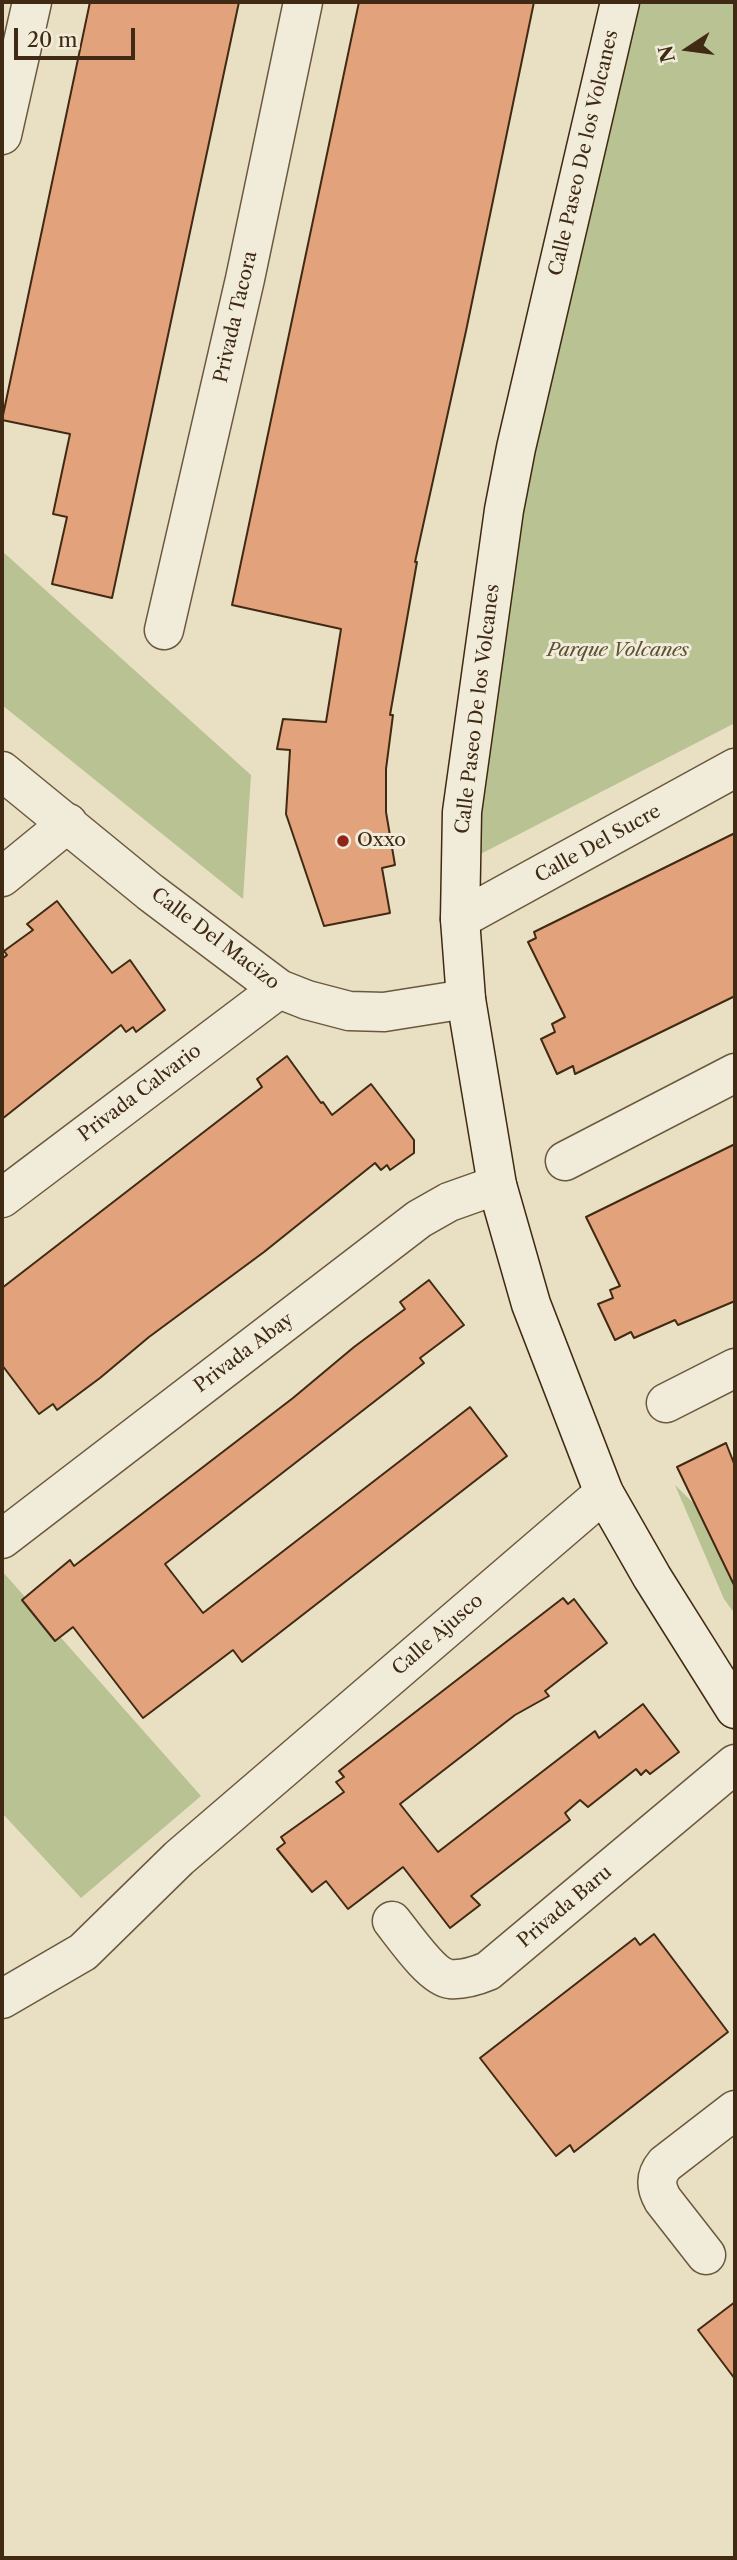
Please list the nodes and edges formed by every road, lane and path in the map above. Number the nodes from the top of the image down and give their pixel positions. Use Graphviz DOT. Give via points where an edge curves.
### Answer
graph roads {
  1 [pos="32,2"];
  2 [pos="303,2"];
  3 [pos="620,2"];
  4 [pos="2,135"];
  5 [pos="164,631"];
  6 [pos="735,768"];
  7 [pos="2,771"];
  8 [pos="68,823"];
  9 [pos="2,877"];
  10 [pos="460,919"];
  11 [pos="279,989"];
  12 [pos="466,999"];
  13 [pos="735,1073"];
  14 [pos="565,1161"];
  15 [pos="497,1185"];
  16 [pos="2,1198"];
  17 [pos="735,1368"];
  18 [pos="666,1403"];
  19 [pos="604,1493"];
  20 [pos="2,1539"];
  21 [pos="735,1709"];
  22 [pos="735,1764"];
  23 [pos="392,1921"];
  24 [pos="2,1999"];
  25 [pos="735,2110"];
  26 [pos="706,2255"];
  1 -- 4 [label="street"];
  2 -- 5 [label="street, Privada Tacora"];
  3 -- 10 [label="street, Calle Paseo De los Volcanes" via="504,510 462,812"];
  6 -- 10 [label="street, Calle Del Sucre"];
  7 -- 8 [label="street, Calle Del Macizo"];
  8 -- 9 [label="street"];
  8 -- 11 [label="street, Calle Del Macizo"];
  10 -- 12 [label="street, Calle Paseo De los Volcanes"];
  11 -- 12 [label="street, Calle Del Macizo" via="349,1011 384,1012"];
  11 -- 16 [label="street, Privada Calvario"];
  12 -- 15 [label="street, Calle Paseo De los Volcanes"];
  13 -- 14 [label="street"];
  15 -- 19 [label="street, Calle Paseo De los Volcanes" via="531,1304"];
  15 -- 20 [label="street, Privada Abay" via="449,1202 419,1219"];
  17 -- 18 [label="street"];
  19 -- 21 [label="street, Calle Paseo De los Volcanes"];
  19 -- 24 [label="street, Calle Ajusco" via="179,1858 83,1952"];
  22 -- 23 [label="street, Privada Baru" via="488,1972 448,1979 436,1973"];
  25 -- 26 [label="street" via="666,2164 656,2180 663,2200"];
}
